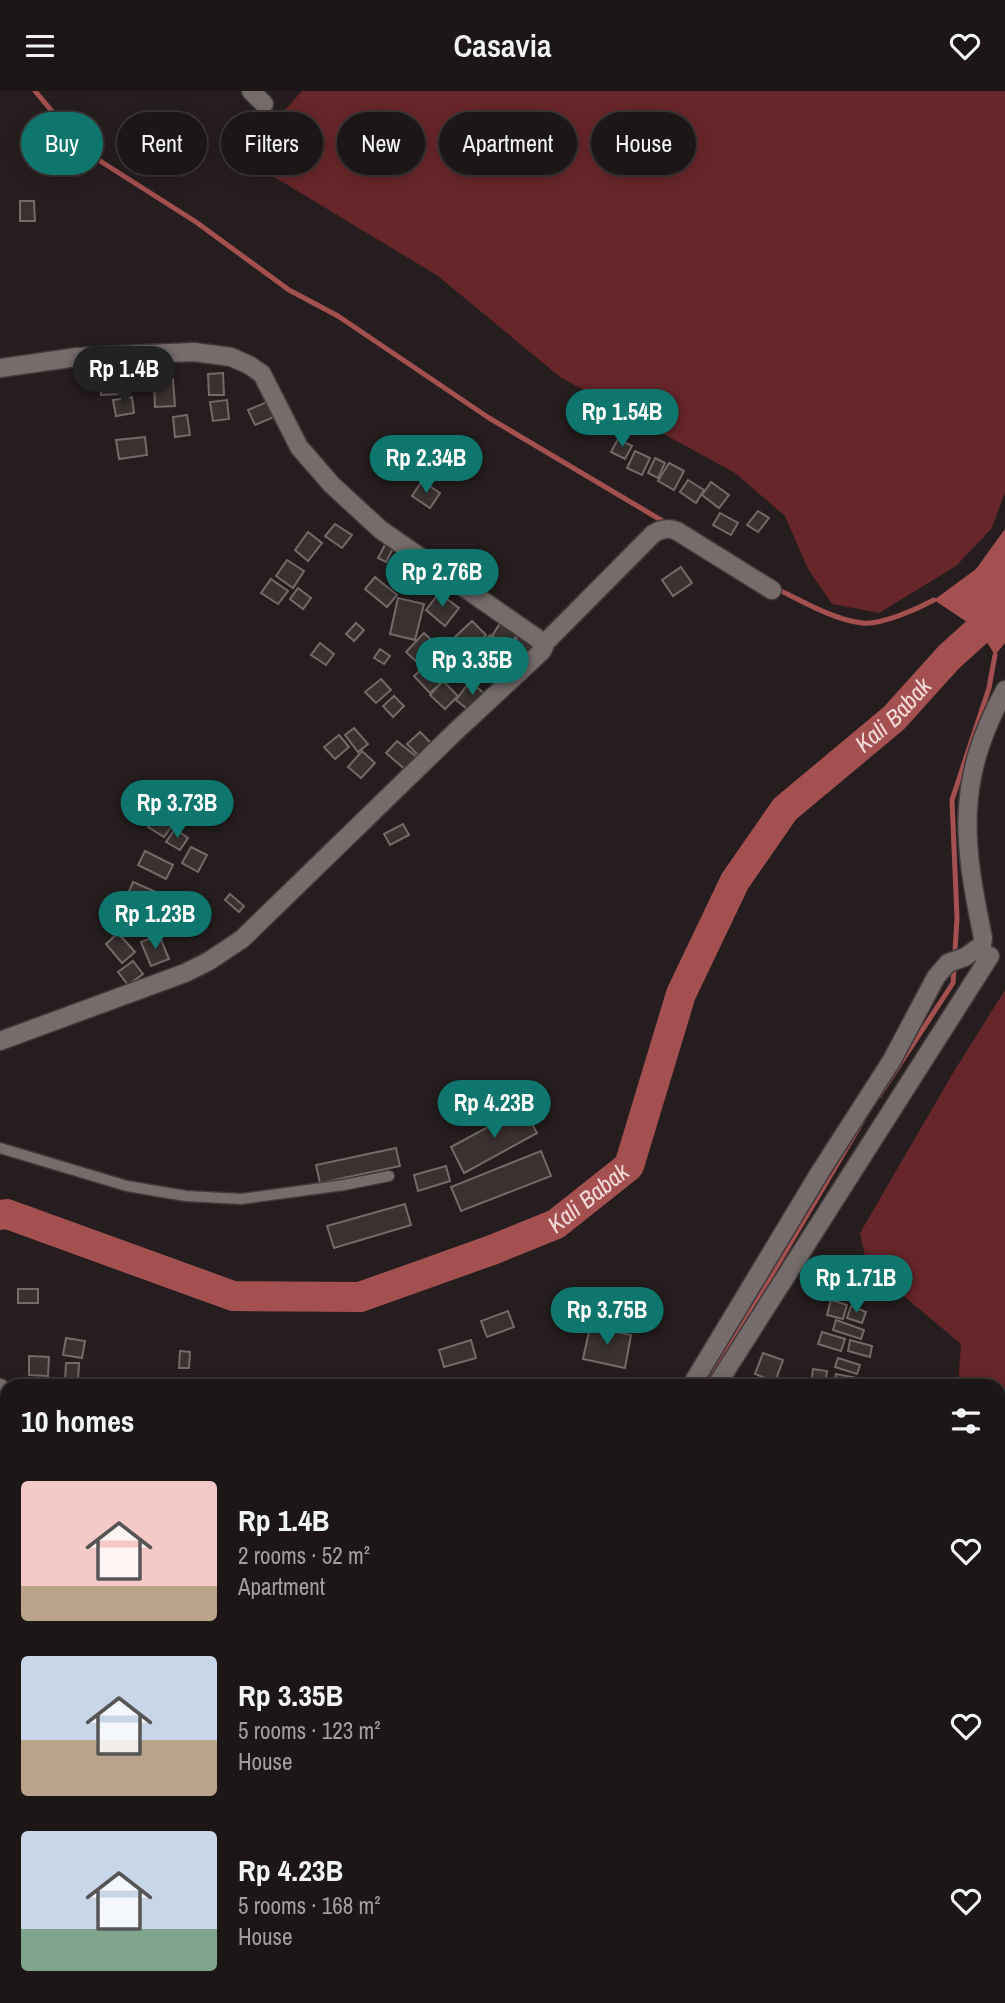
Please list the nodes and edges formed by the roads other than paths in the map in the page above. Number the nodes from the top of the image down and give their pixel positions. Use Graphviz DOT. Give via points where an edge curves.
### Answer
graph roads {
  1 [pos="0,368"];
  2 [pos="772,590"];
  3 [pos="543,645"];
  4 [pos="1005,690"];
  5 [pos="977,958"];
  6 [pos="0,1041"];
  7 [pos="0,1148"];
  8 [pos="389,1176"];
  9 [pos="752,1307"];
  10 [pos="696,1379"];
  11 [pos="719,1379"];
  1 -- 3 [label="street" via="77,357 194,352 231,357 249,365 262,374 299,447 332,485 381,530"];
  2 -- 3 [label="street" via="677,531 661,529"];
  3 -- 6 [label="street" via="541,652 242,939 185,973"];
  4 -- 5 [label="street" via="971,772 967,809 972,890 983,938"];
  5 -- 9 [label="street"];
  5 -- 9 [label="street" via="936,977"];
  7 -- 8 [label="lane" via="127,1186 186,1196 241,1199"];
  9 -- 10 [label="street"];
  9 -- 11 [label="street"];
}
